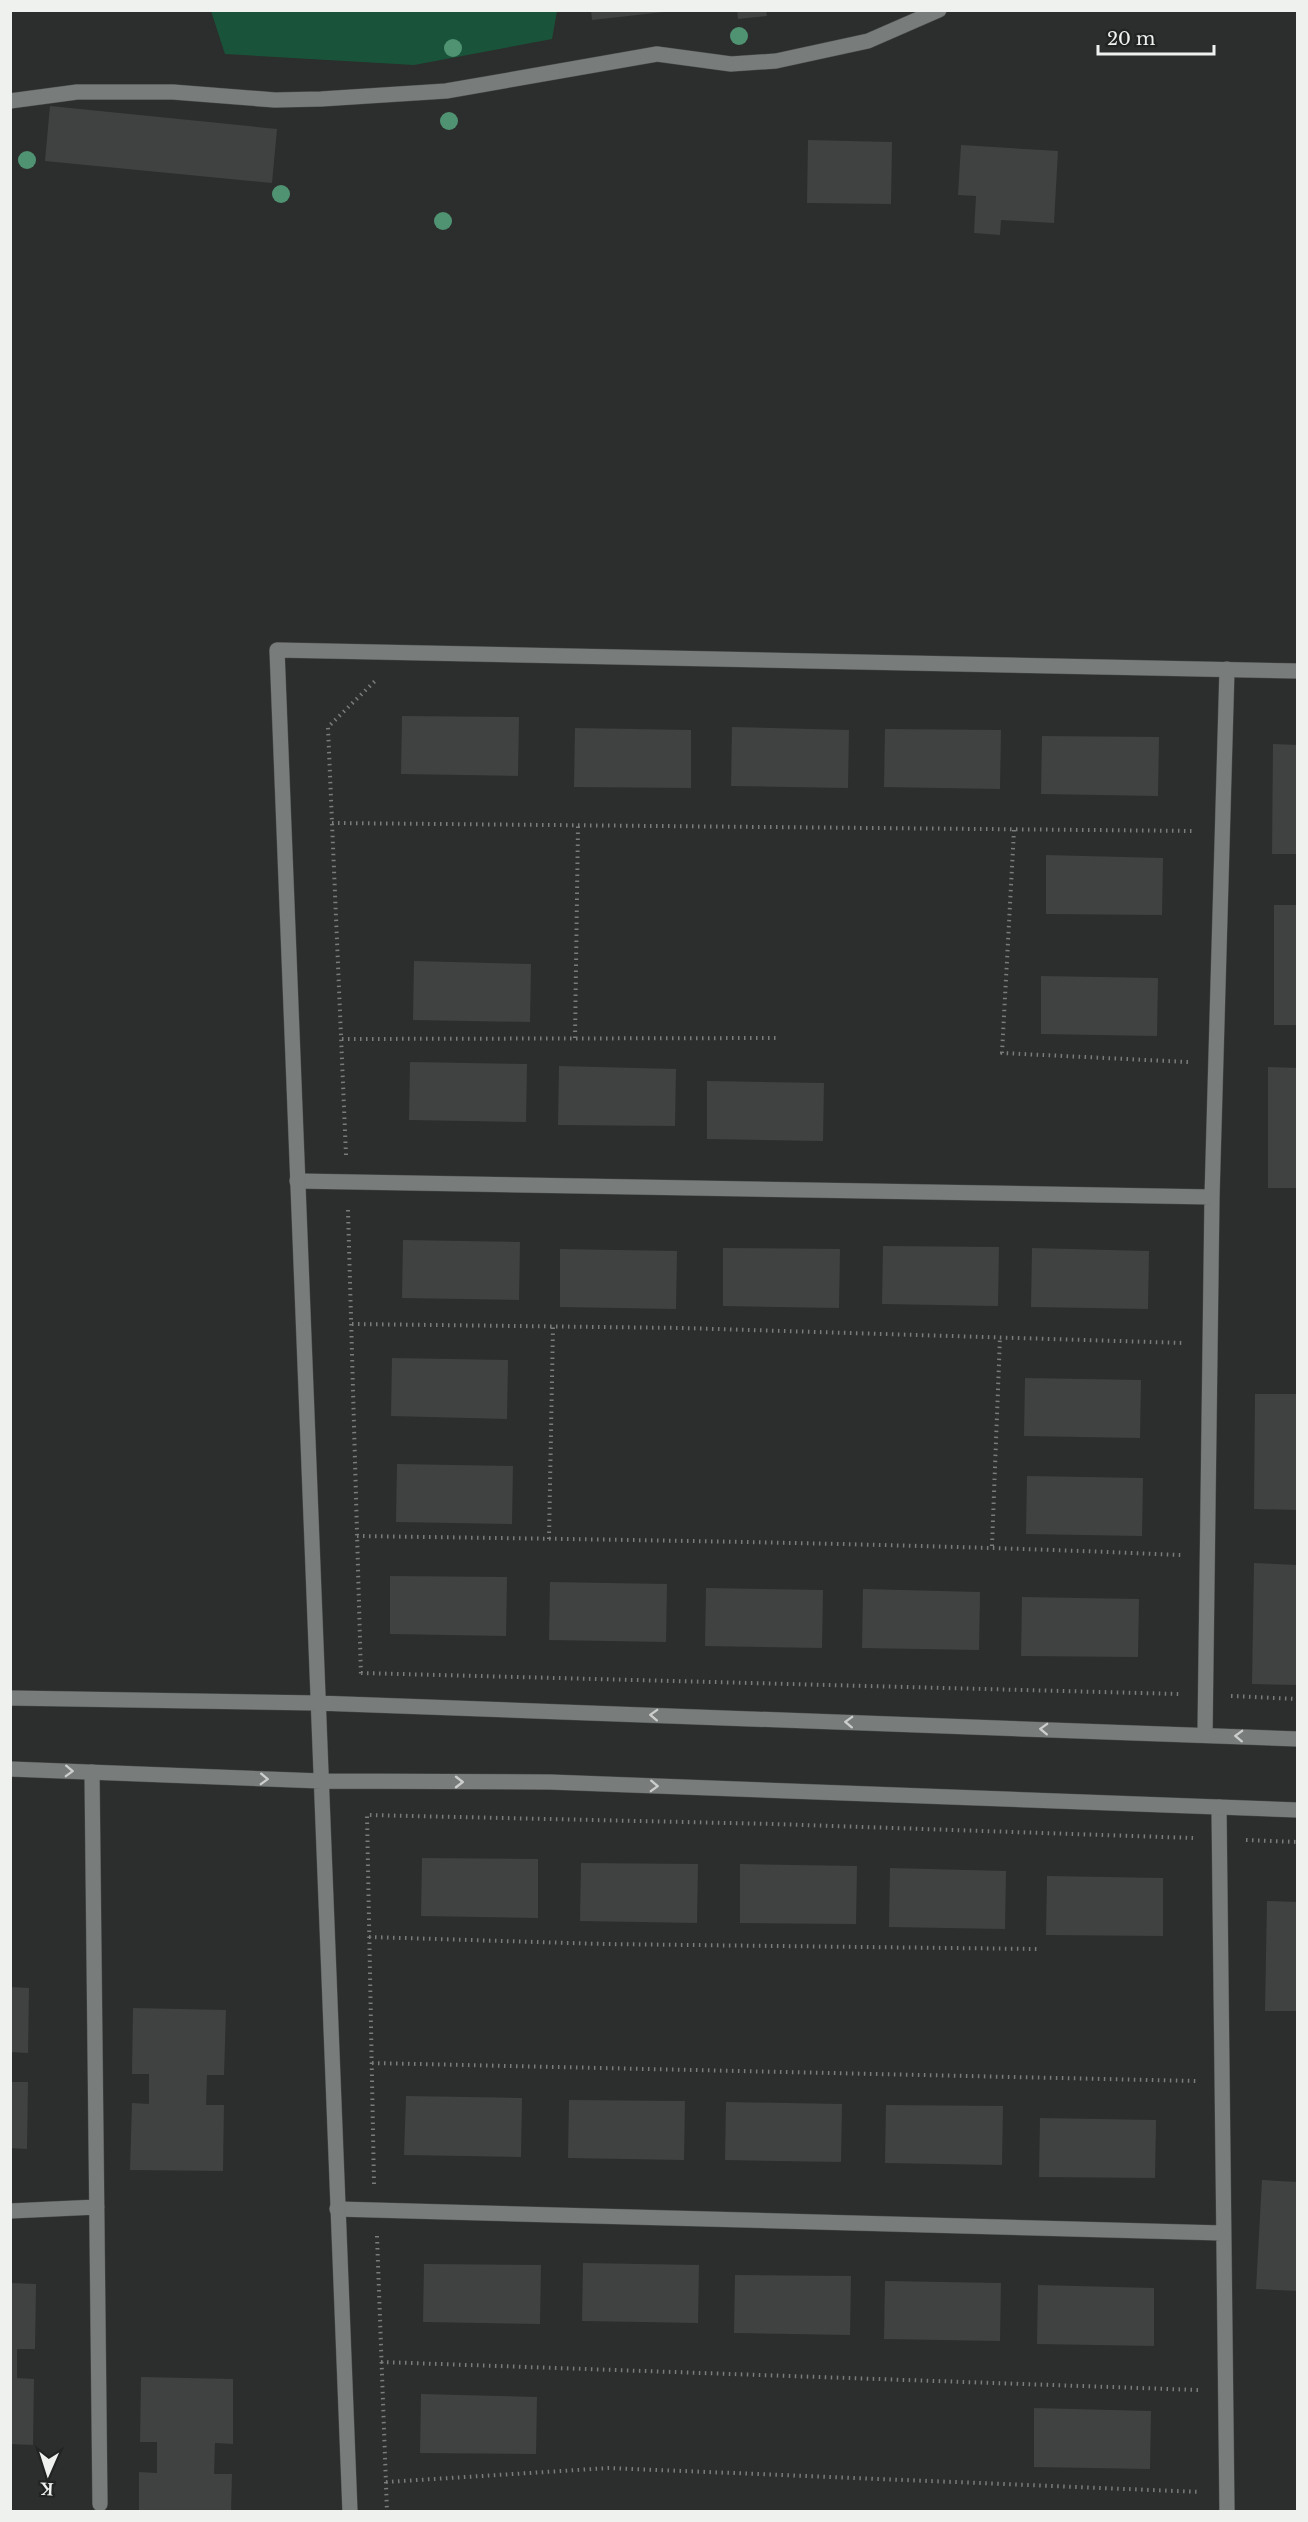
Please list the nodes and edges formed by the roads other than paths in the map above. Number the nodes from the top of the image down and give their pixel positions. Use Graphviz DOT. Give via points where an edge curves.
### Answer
graph roads {
  1 [pos="939,10"];
  2 [pos="10,101"];
  3 [pos="1227,669"];
  4 [pos="1298,671"];
  5 [pos="297,1181"];
  6 [pos="1212,1197"];
  7 [pos="10,1698"];
  8 [pos="317,1702"];
  9 [pos="1204,1735"];
  10 [pos="1298,1739"];
  11 [pos="10,1769"];
  12 [pos="92,1772"];
  13 [pos="321,1781"];
  14 [pos="1219,1807"];
  15 [pos="1298,1810"];
  16 [pos="98,2207"];
  17 [pos="337,2209"];
  18 [pos="10,2211"];
  19 [pos="1222,2233"];
  20 [pos="100,2504"];
  21 [pos="350,2511"];
  22 [pos="1227,2511"];
  1 -- 2 [label="street" via="867,41 776,61 730,64 657,54 446,91 321,99 77,92"];
  3 -- 4 [label="street"];
  3 -- 5 [label="street" via="277,650"];
  3 -- 6 [label="street"];
  5 -- 6 [label="street"];
  5 -- 8 [label="street"];
  6 -- 9 [label="street"];
  7 -- 8 [label="street"];
  9 -- 8 [label="street, one-way"];
  8 -- 13 [label="street"];
  10 -- 9 [label="street, one-way"];
  11 -- 12 [label="street, one-way"];
  12 -- 13 [label="street, one-way"];
  12 -- 16 [label="street"];
  13 -- 14 [label="street, one-way" via="550,1782"];
  13 -- 17 [label="street"];
  14 -- 15 [label="street"];
  14 -- 19 [label="street"];
  16 -- 18 [label="street"];
  16 -- 20 [label="street"];
  17 -- 19 [label="street"];
  17 -- 21 [label="street"];
  19 -- 22 [label="street"];
}
